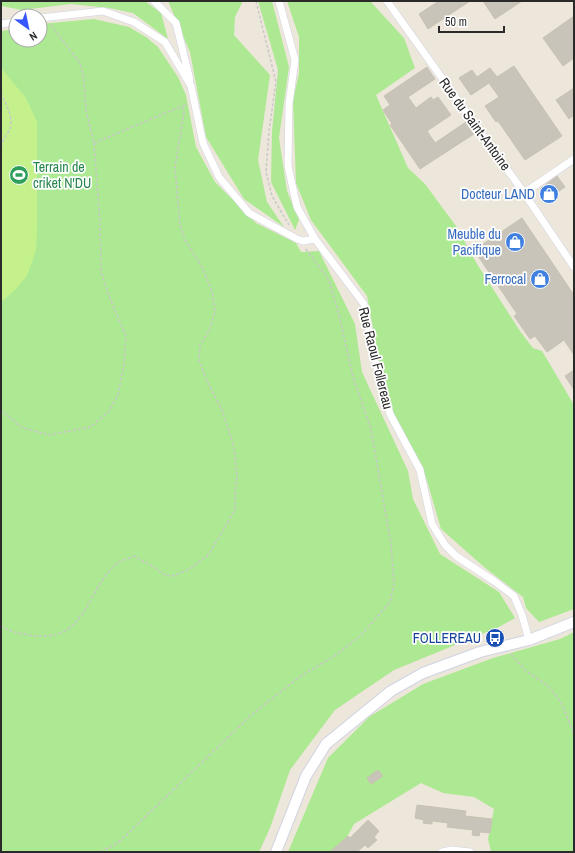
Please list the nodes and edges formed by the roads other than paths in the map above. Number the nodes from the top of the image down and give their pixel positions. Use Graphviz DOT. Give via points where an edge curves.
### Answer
graph roads {
  1 [pos="154,1"];
  2 [pos="279,1"];
  3 [pos="387,1"];
  4 [pos="48,17"];
  5 [pos="191,86"];
  6 [pos="574,159"];
  7 [pos="524,193"];
  8 [pos="316,239"];
  9 [pos="574,267"];
  10 [pos="574,622"];
  11 [pos="529,640"];
  12 [pos="276,852"];
  13 [pos="442,852"];
  14 [pos="470,852"];
  1 -- 5 [label="street" via="176,23"];
  2 -- 8 [label="street, Rue Raoul Follereau" via="294,60 288,104 288,166 297,207"];
  3 -- 7 [label="street, Rue du Saint-Antoine"];
  4 -- 5 [label="street" via="103,12 134,22 165,42"];
  5 -- 8 [label="street" via="203,143 219,177 249,213 297,239"];
  6 -- 7 [label="street"];
  7 -- 9 [label="street, Rue du Saint-Antoine"];
  8 -- 11 [label="street, Rue Raoul Follereau" via="364,304 372,350 390,414 420,470 432,524 445,545 456,556 514,596"];
  10 -- 11 [label="main road"];
  11 -- 12 [label="main road" via="480,652 423,673 391,691 326,744 306,776"];
  13 -- 14 [label="street"];
}
